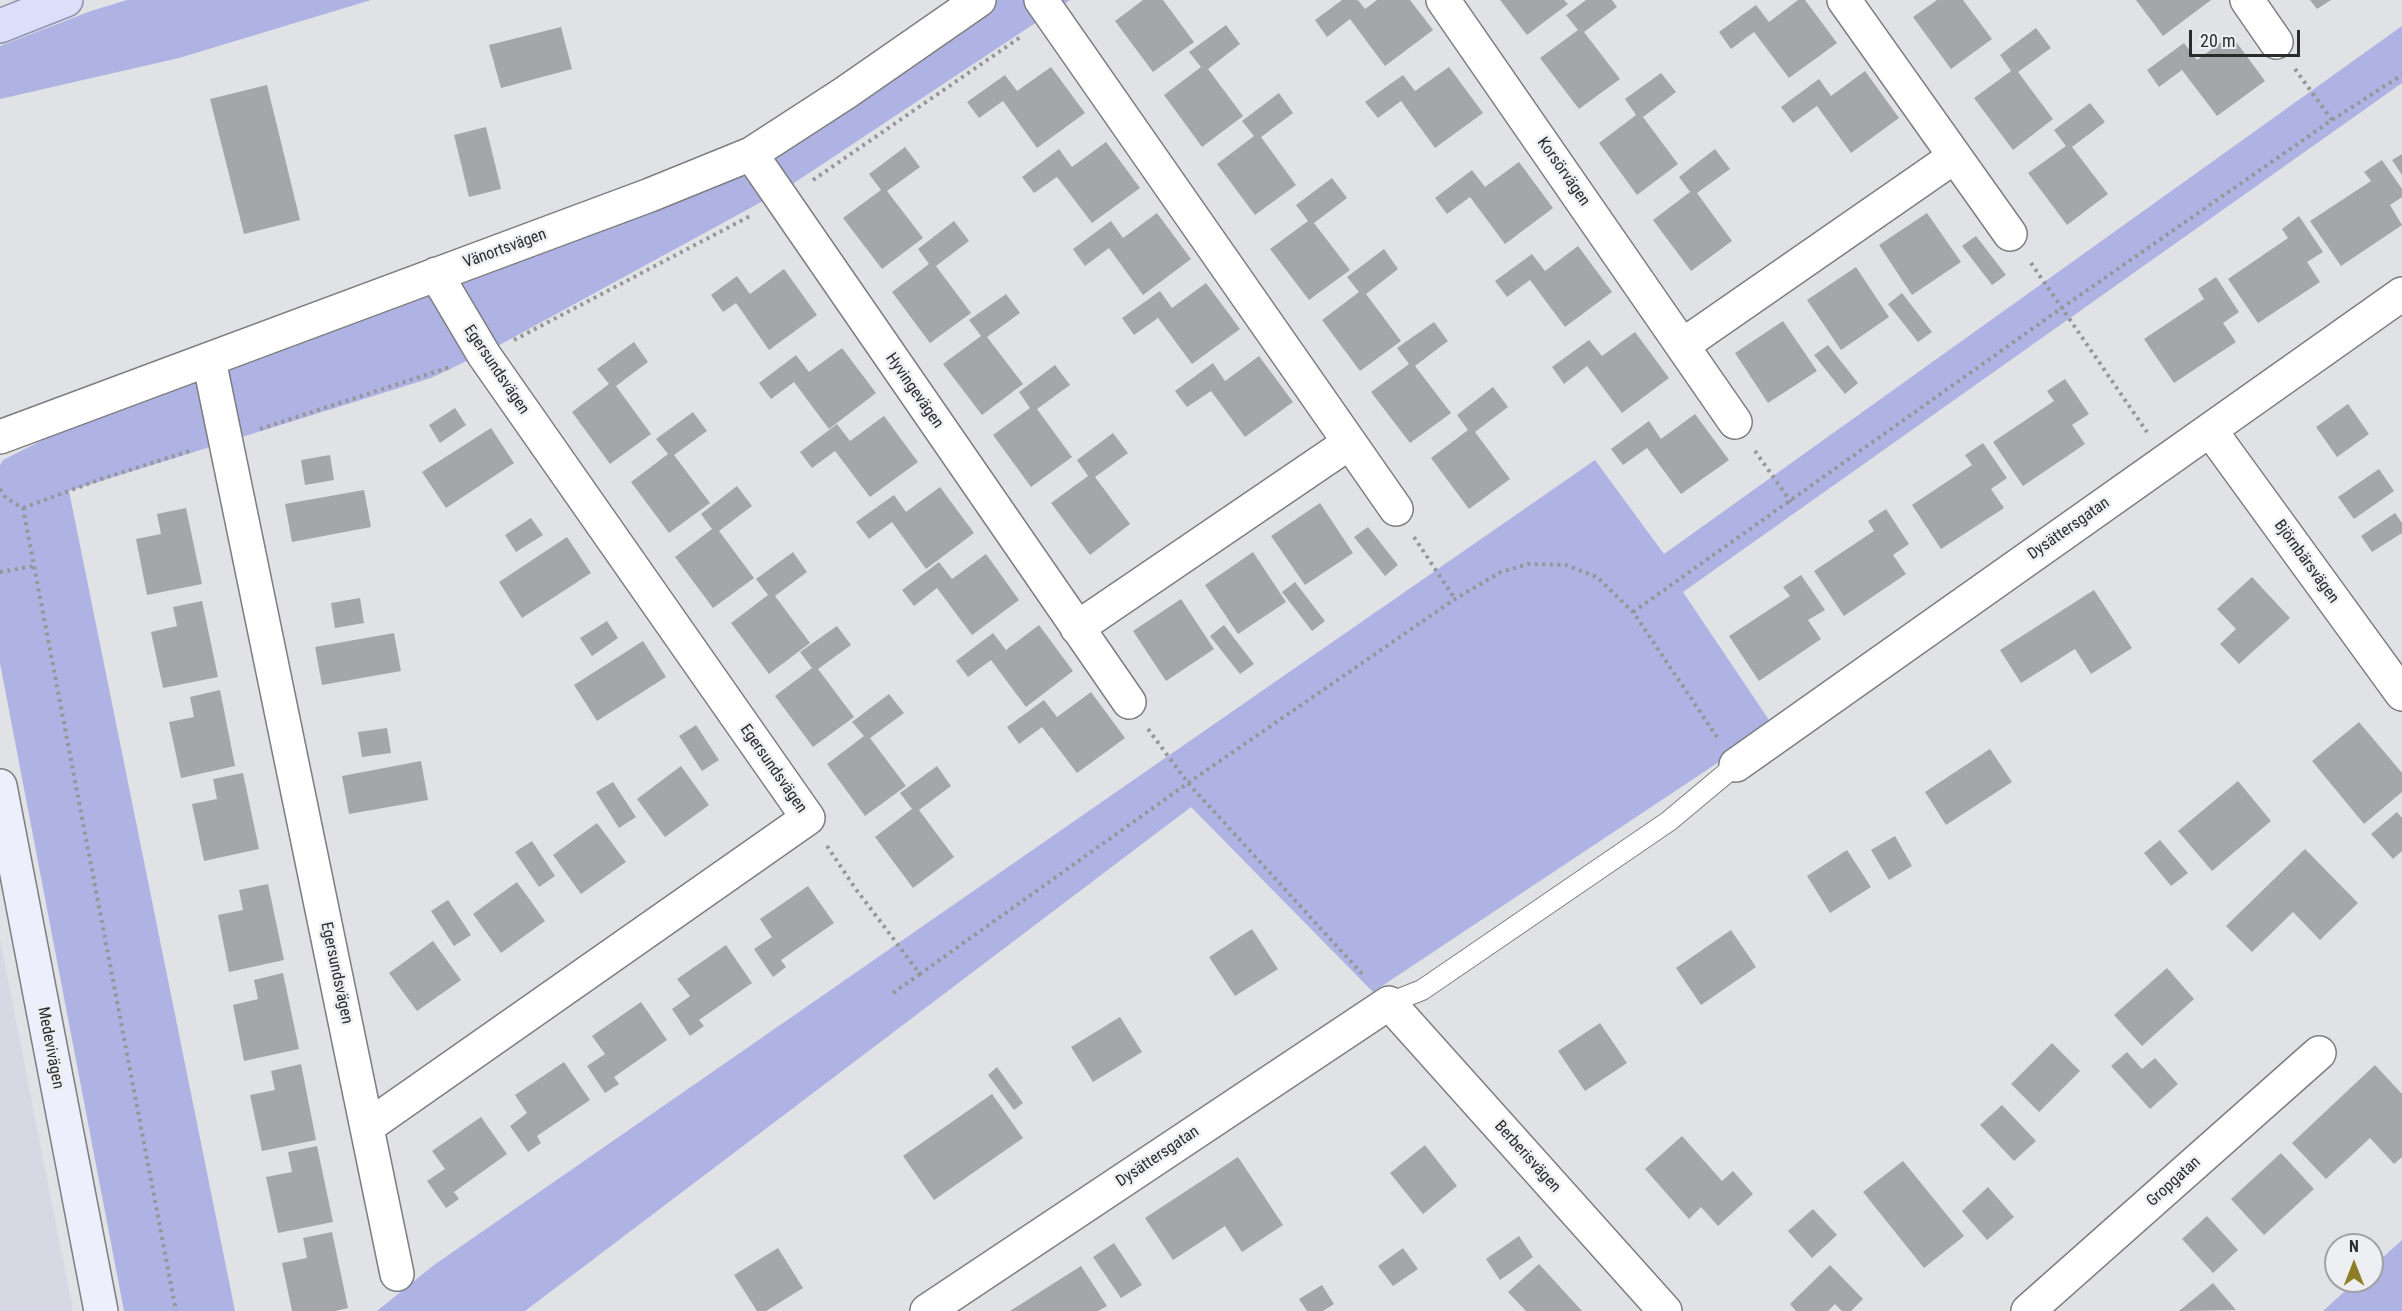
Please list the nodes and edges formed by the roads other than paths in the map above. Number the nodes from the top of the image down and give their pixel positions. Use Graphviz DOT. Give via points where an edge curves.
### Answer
graph roads {
  1 [pos="66,0"];
  2 [pos="979,0"];
  3 [pos="1443,0"];
  4 [pos="1844,0"];
  5 [pos="2247,0"];
  6 [pos="1046,8"];
  7 [pos="0,26"];
  8 [pos="2276,42"];
  9 [pos="751,154"];
  10 [pos="1954,157"];
  11 [pos="2010,234"];
  12 [pos="436,274"];
  13 [pos="2402,294"];
  14 [pos="1683,345"];
  15 [pos="209,360"];
  16 [pos="1735,422"];
  17 [pos="2210,430"];
  18 [pos="0,437"];
  19 [pos="1349,444"];
  20 [pos="1396,509"];
  21 [pos="1077,628"];
  22 [pos="2402,694"];
  23 [pos="1129,702"];
  24 [pos="1736,765"];
  25 [pos="0,786"];
  26 [pos="1389,1003"];
  27 [pos="2319,1053"];
  28 [pos="367,1127"];
  29 [pos="397,1274"];
  30 [pos="101,1311"];
  31 [pos="927,1311"];
  32 [pos="1665,1311"];
  33 [pos="2028,1311"];
  1 -- 7 [label="main road"];
  2 -- 9 [label="street, Vänortsvägen"];
  3 -- 14 [label="street, Korsörvägen"];
  4 -- 10 [label="street"];
  5 -- 8 [label="street"];
  6 -- 19 [label="street"];
  9 -- 12 [label="street, Vänortsvägen"];
  9 -- 21 [label="street, Hyvingevägen"];
  10 -- 11 [label="street"];
  10 -- 14 [label="street"];
  12 -- 15 [label="street, Vänortsvägen"];
  12 -- 28 [label="street, Egersundsvägen" via="484,355 808,818"];
  13 -- 17 [label="street, Dysättersgatan"];
  14 -- 16 [label="street, Korsörvägen"];
  15 -- 18 [label="street, Vänortsvägen"];
  15 -- 28 [label="street, Egersundsvägen"];
  17 -- 22 [label="street, Björnbärsvägen"];
  17 -- 24 [label="street, Dysättersgatan"];
  19 -- 20 [label="street"];
  19 -- 21 [label="street"];
  21 -- 23 [label="street, Hyvingevägen"];
  24 -- 26 [label="lane" via="1659,828 1422,990"];
  25 -- 30 [label="street, Medevivägen"];
  26 -- 31 [label="street, Dysättersgatan"];
  26 -- 32 [label="street, Berberisvägen"];
  27 -- 33 [label="street, Gropgatan"];
  28 -- 29 [label="street, Egersundsvägen"];
}
